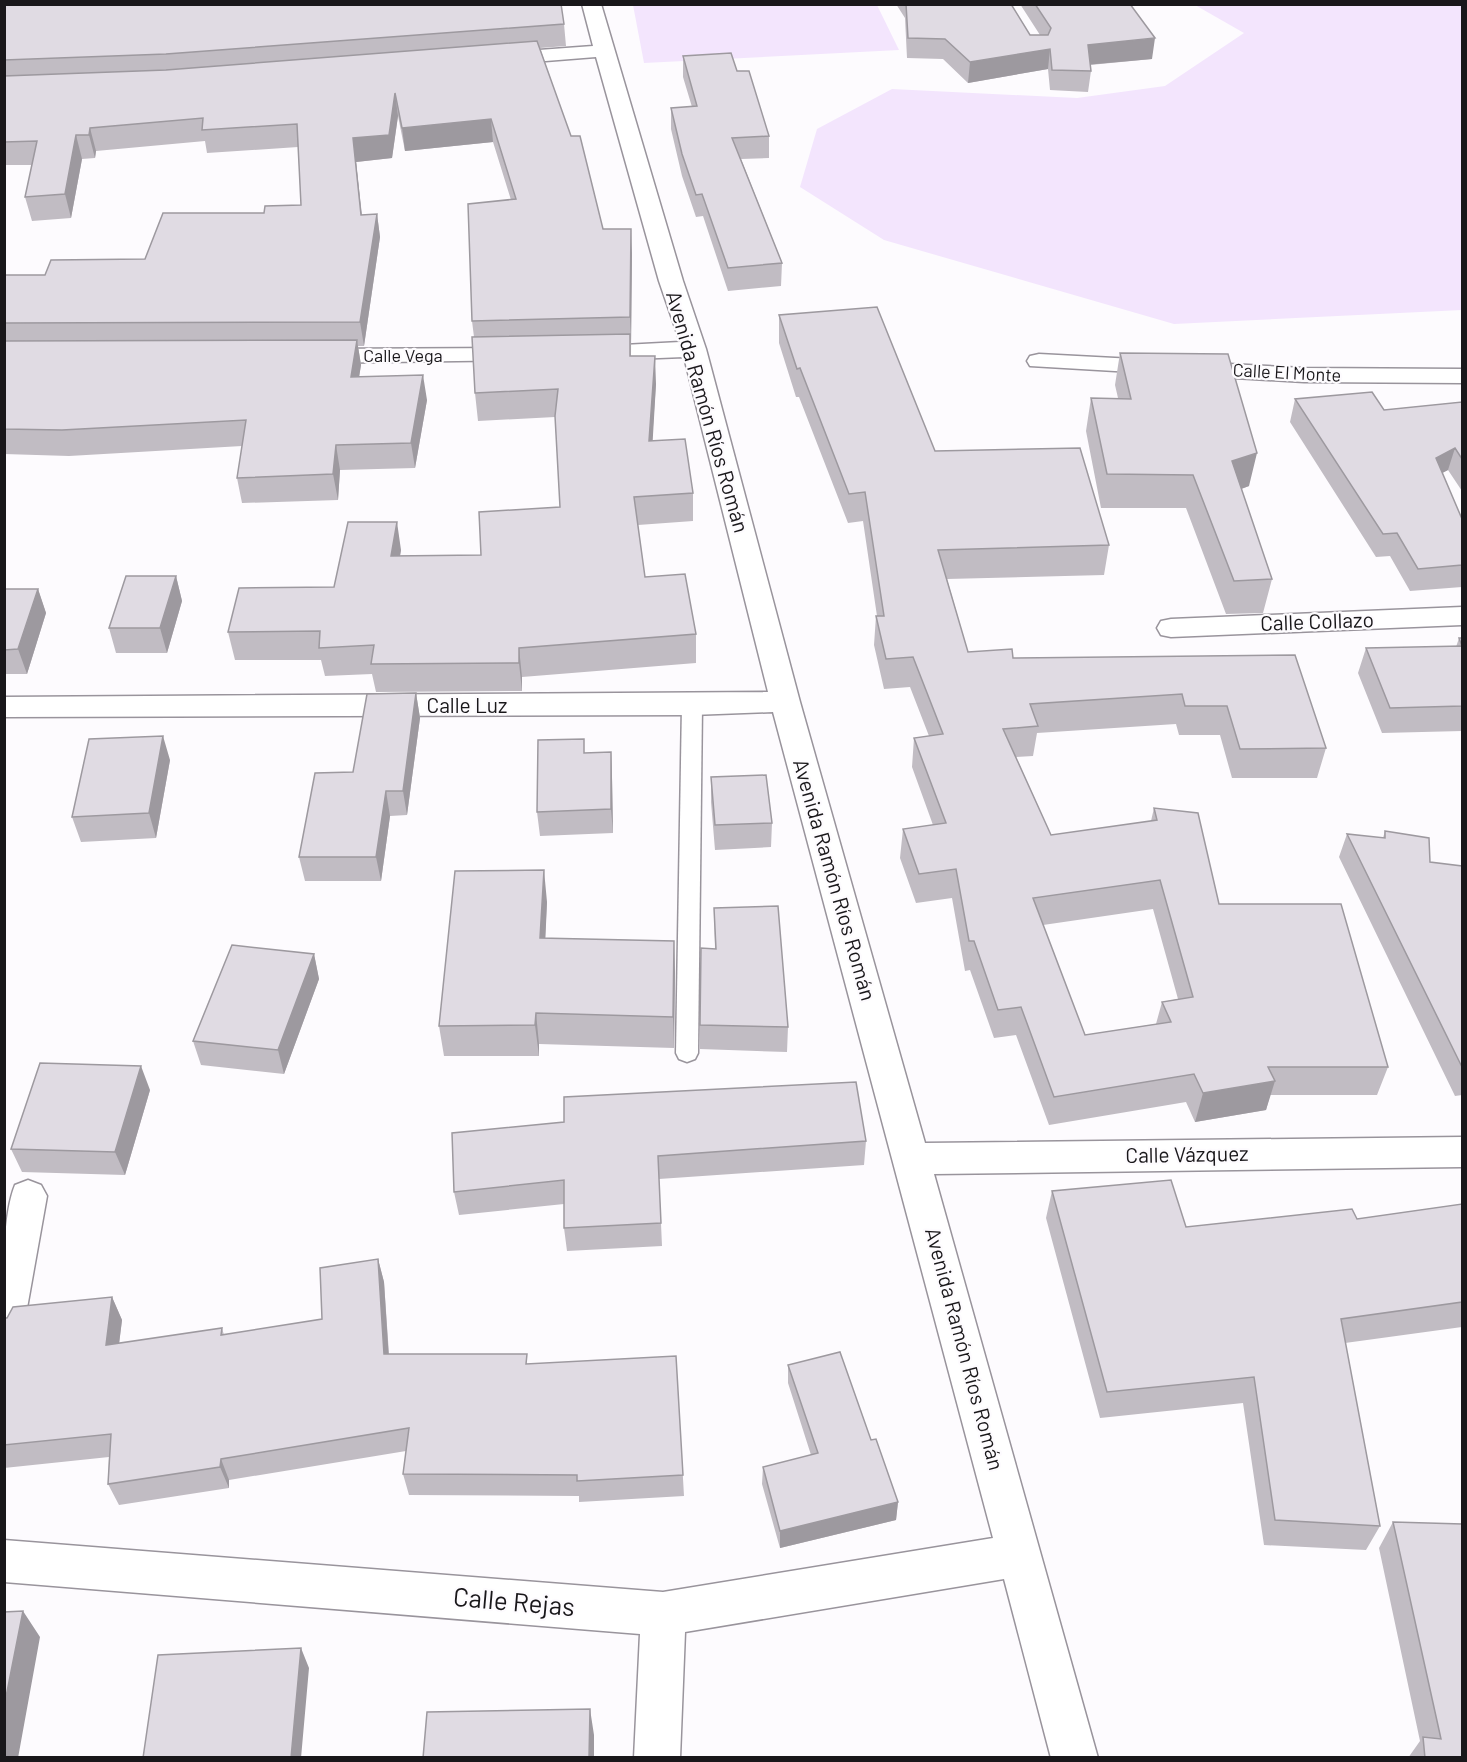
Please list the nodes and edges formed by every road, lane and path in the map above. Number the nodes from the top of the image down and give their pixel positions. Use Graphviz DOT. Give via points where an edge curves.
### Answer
graph roads {
  1 [pos="591,4"];
  2 [pos="602,51"];
  3 [pos="472,61"];
  4 [pos="694,349"];
  5 [pos="294,356"];
  6 [pos="1039,361"];
  7 [pos="1462,376"];
  8 [pos="1462,616"];
  9 [pos="1171,628"];
  10 [pos="785,702"];
  11 [pos="692,705"];
  12 [pos="4,707"];
  13 [pos="687,1053"];
  14 [pos="1462,1152"];
  15 [pos="912,1159"];
  16 [pos="28,1196"];
  17 [pos="4,1325"];
  18 [pos="1020,1555"];
  19 [pos="4,1561"];
  20 [pos="663,1614"];
  21 [pos="657,1758"];
  22 [pos="1075,1758"];
  1 -- 2 [label="street, Avenida Ramón Ríos Román"];
  2 -- 3 [label="street"];
  2 -- 4 [label="street, Avenida Ramón Ríos Román"];
  4 -- 5 [label="street, Calle Vega" via="552,355"];
  4 -- 10 [label="street, Avenida Ramón Ríos Román"];
  6 -- 7 [label="street, Calle El Monte" via="1316,375"];
  8 -- 9 [label="street, Calle Collazo"];
  10 -- 11 [label="street, Calle Luz"];
  10 -- 15 [label="street, Avenida Ramón Ríos Román"];
  11 -- 12 [label="street, Calle Luz"];
  11 -- 13 [label="lane"];
  14 -- 15 [label="street, Calle Vázquez"];
  15 -- 18 [label="street, Avenida Ramón Ríos Román"];
  16 -- 17 [label="street"];
  18 -- 20 [label="street, Calle Rejas"];
  18 -- 22 [label="street, Avenida Ramón Ríos Román"];
  19 -- 20 [label="street, Calle Rejas"];
  20 -- 21 [label="street"];
}
